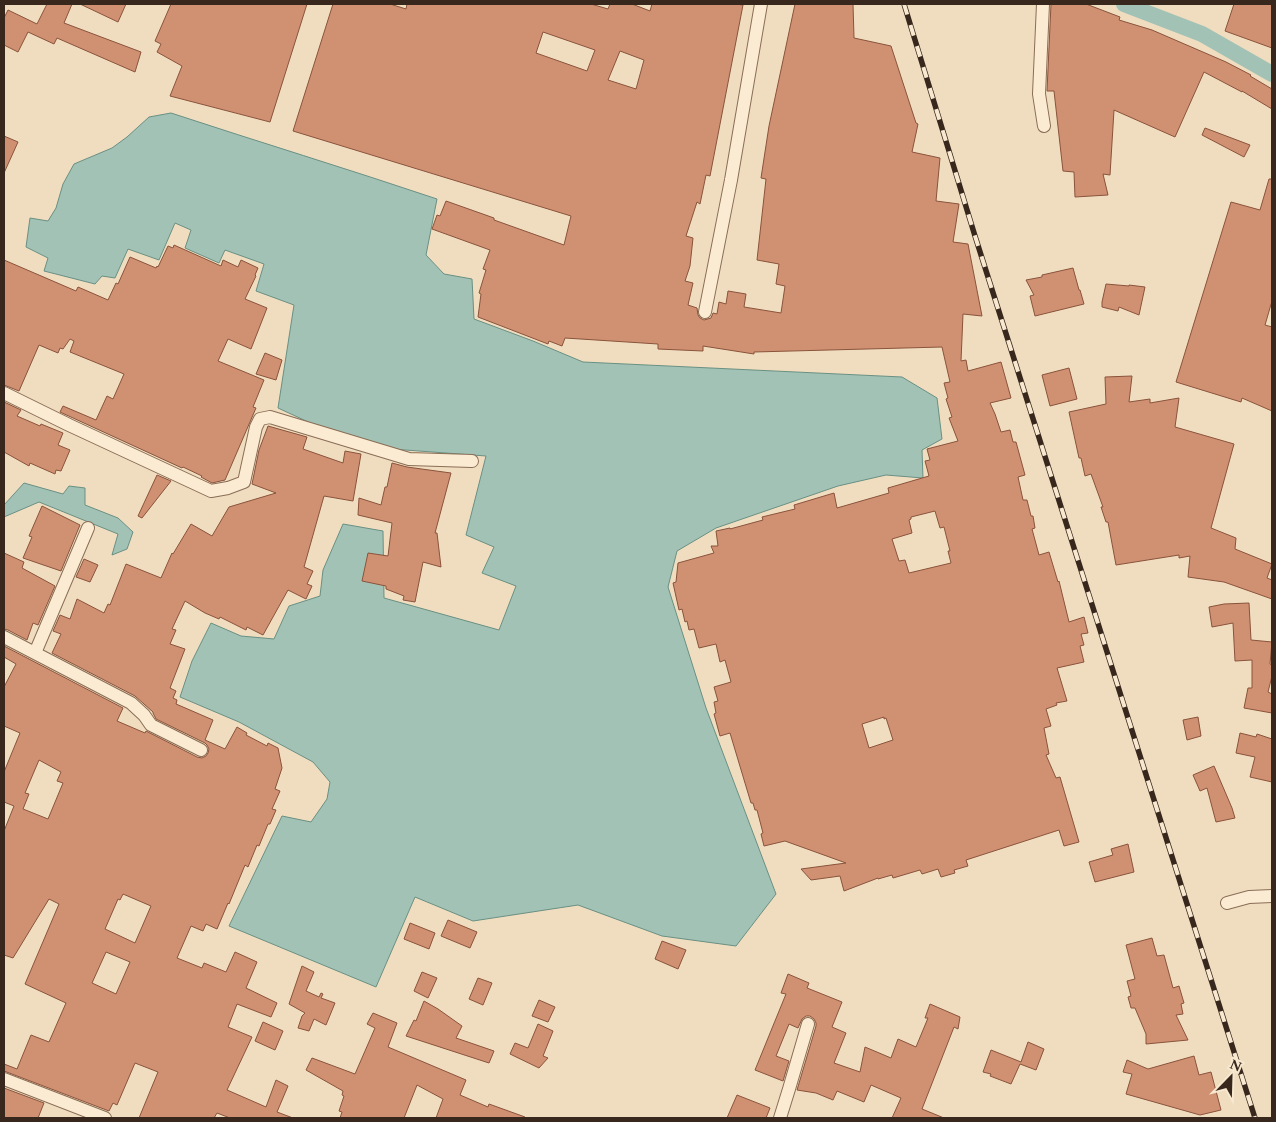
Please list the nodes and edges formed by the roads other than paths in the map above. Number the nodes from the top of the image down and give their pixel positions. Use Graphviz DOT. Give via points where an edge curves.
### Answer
graph roads {
  1 [pos="762,4"];
  2 [pos="1043,4"];
  3 [pos="1044,126"];
  4 [pos="705,312"];
  5 [pos="4,393"];
  6 [pos="472,460"];
  7 [pos="88,528"];
  8 [pos="4,637"];
  9 [pos="35,653"];
  10 [pos="201,750"];
  11 [pos="1272,896"];
  12 [pos="1227,904"];
  13 [pos="808,1024"];
  14 [pos="4,1079"];
  15 [pos="105,1118"];
  16 [pos="780,1118"];
  1 -- 4 [label="street"];
  2 -- 3 [label="street" via="1039,94"];
  5 -- 6 [label="street" via="211,491 244,482 256,427 260,419 270,417 409,459"];
  7 -- 9 [label="street"];
  8 -- 9 [label="street"];
  9 -- 10 [label="street" via="131,704 151,725"];
  11 -- 12 [label="street" via="1249,897"];
  13 -- 16 [label="street"];
  14 -- 15 [label="street"];
}
